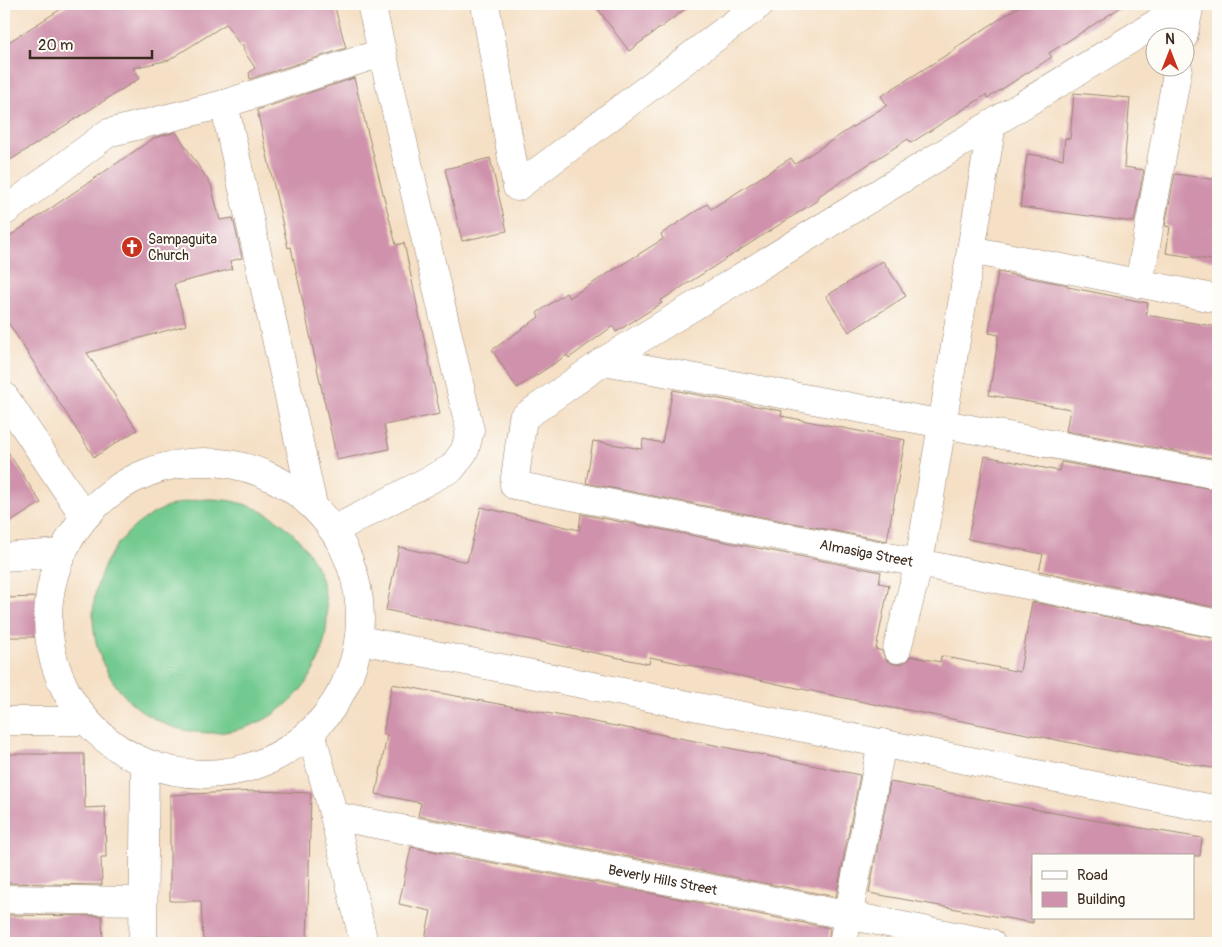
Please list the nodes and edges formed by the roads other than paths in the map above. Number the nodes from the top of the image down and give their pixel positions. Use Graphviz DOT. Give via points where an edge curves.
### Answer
graph roads {
  1 [pos="371,4"];
  2 [pos="485,4"];
  3 [pos="760,4"];
  4 [pos="1189,4"];
  5 [pos="1185,28"];
  6 [pos="382,53"];
  7 [pos="1176,78"];
  8 [pos="224,104"];
  9 [pos="992,124"];
  10 [pos="4,212"];
  11 [pos="971,250"];
  12 [pos="1139,284"];
  13 [pos="1218,299"];
  14 [pos="604,361"];
  15 [pos="4,396"];
  16 [pos="942,424"];
  17 [pos="1218,475"];
  18 [pos="313,505"];
  19 [pos="84,516"];
  20 [pos="334,530"];
  21 [pos="60,553"];
  22 [pos="4,557"];
  23 [pos="918,563"];
  24 [pos="1218,624"];
  25 [pos="360,640"];
  26 [pos="897,649"];
  27 [pos="4,721"];
  28 [pos="85,721"];
  29 [pos="311,733"];
  30 [pos="882,743"];
  31 [pos="145,763"];
  32 [pos="1218,810"];
  33 [pos="334,816"];
  34 [pos="4,899"];
  35 [pos="143,901"];
  36 [pos="849,916"];
  37 [pos="143,943"];
  38 [pos="364,943"];
  39 [pos="843,943"];
  40 [pos="992,943"];
  1 -- 6 [label="street"];
  2 -- 3 [label="street" via="517,187"];
  4 -- 5 [label="street"];
  4 -- 9 [label="street"];
  6 -- 8 [label="street"];
  6 -- 20 [label="street" via="470,430 465,450 452,468"];
  7 -- 12 [label="street"];
  8 -- 10 [label="street" via="108,134"];
  8 -- 18 [label="street"];
  9 -- 11 [label="street"];
  9 -- 14 [label="street"];
  11 -- 12 [label="street"];
  11 -- 16 [label="street"];
  12 -- 13 [label="street"];
  14 -- 16 [label="street"];
  14 -- 23 [label="street, Almasiga Street" via="523,418 514,485"];
  15 -- 19 [label="street"];
  16 -- 17 [label="street"];
  16 -- 23 [label="street"];
  18 -- 19 [label="street" via="271,476 222,462 170,465 123,483"];
  18 -- 20 [label="street"];
  19 -- 21 [label="street"];
  20 -- 25 [label="street" via="352,564 360,602"];
  21 -- 22 [label="street"];
  21 -- 28 [label="street" via="48,596 48,641 60,683"];
  23 -- 24 [label="street, Almasiga Street"];
  23 -- 26 [label="street"];
  25 -- 29 [label="street" via="350,675 334,706"];
  25 -- 30 [label="street"];
  27 -- 28 [label="street"];
  28 -- 31 [label="street" via="112,746"];
  29 -- 31 [label="street" via="261,764 203,775"];
  29 -- 33 [label="street"];
  30 -- 32 [label="street"];
  30 -- 36 [label="street"];
  31 -- 35 [label="street"];
  33 -- 36 [label="street, Beverly Hills Street"];
  33 -- 38 [label="street"];
  34 -- 35 [label="street"];
  35 -- 37 [label="street"];
  36 -- 39 [label="street"];
  36 -- 40 [label="street, Beverly Hills Street"];
}
